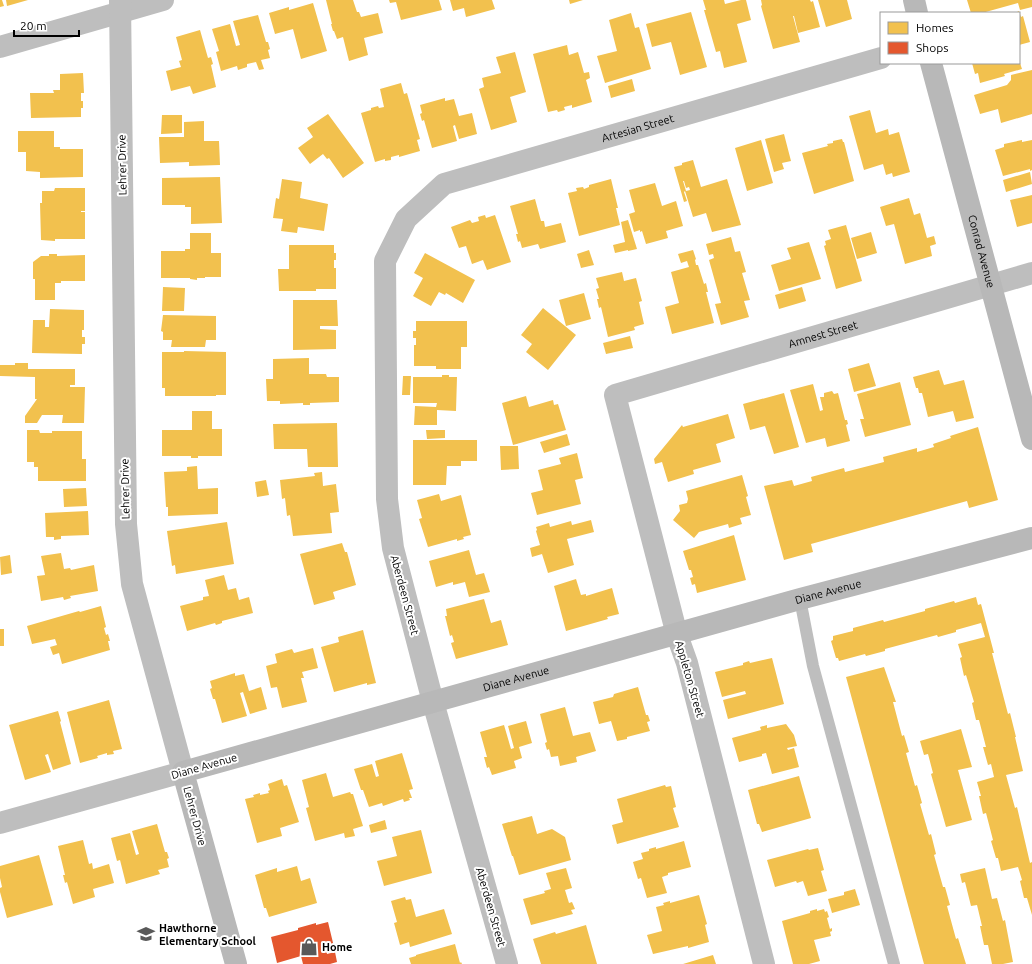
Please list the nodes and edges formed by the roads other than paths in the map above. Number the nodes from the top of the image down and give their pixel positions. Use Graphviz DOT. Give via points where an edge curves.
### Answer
graph roads {
  1 [pos="163,0"];
  2 [pos="914,0"];
  3 [pos="120,6"];
  4 [pos="917,12"];
  5 [pos="0,47"];
  6 [pos="880,58"];
  7 [pos="931,64"];
  8 [pos="406,218"];
  9 [pos="1032,273"];
  10 [pos="991,285"];
  11 [pos="615,395"];
  12 [pos="1032,439"];
  13 [pos="1032,538"];
  14 [pos="800,599"];
  15 [pos="677,635"];
  16 [pos="433,702"];
  17 [pos="183,772"];
  18 [pos="0,823"];
  19 [pos="236,964"];
  20 [pos="507,964"];
  21 [pos="764,964"];
  22 [pos="894,964"];
  1 -- 3 [label="street"];
  2 -- 4 [label="street"];
  3 -- 5 [label="street"];
  3 -- 17 [label="street, Lehrer Drive" via="126,524 132,584"];
  6 -- 8 [label="street, Artesian Street" via="444,184"];
  7 -- 10 [label="street, Conrad Avenue"];
  8 -- 16 [label="street, Aberdeen Street" via="385,261 387,499 393,548"];
  9 -- 10 [label="street, Amnest Street"];
  10 -- 11 [label="street, Amnest Street"];
  10 -- 12 [label="street, Conrad Avenue"];
  11 -- 15 [label="street, Appleton Street"];
  13 -- 14 [label="street, Diane Avenue"];
  14 -- 15 [label="street, Diane Avenue"];
  14 -- 22 [label="lane" via="814,666"];
  15 -- 16 [label="street, Diane Avenue"];
  15 -- 21 [label="street, Appleton Street" via="687,663"];
  16 -- 17 [label="street, Diane Avenue"];
  16 -- 20 [label="street, Aberdeen Street"];
  17 -- 18 [label="street, Diane Avenue"];
  17 -- 19 [label="street, Lehrer Drive"];
}
